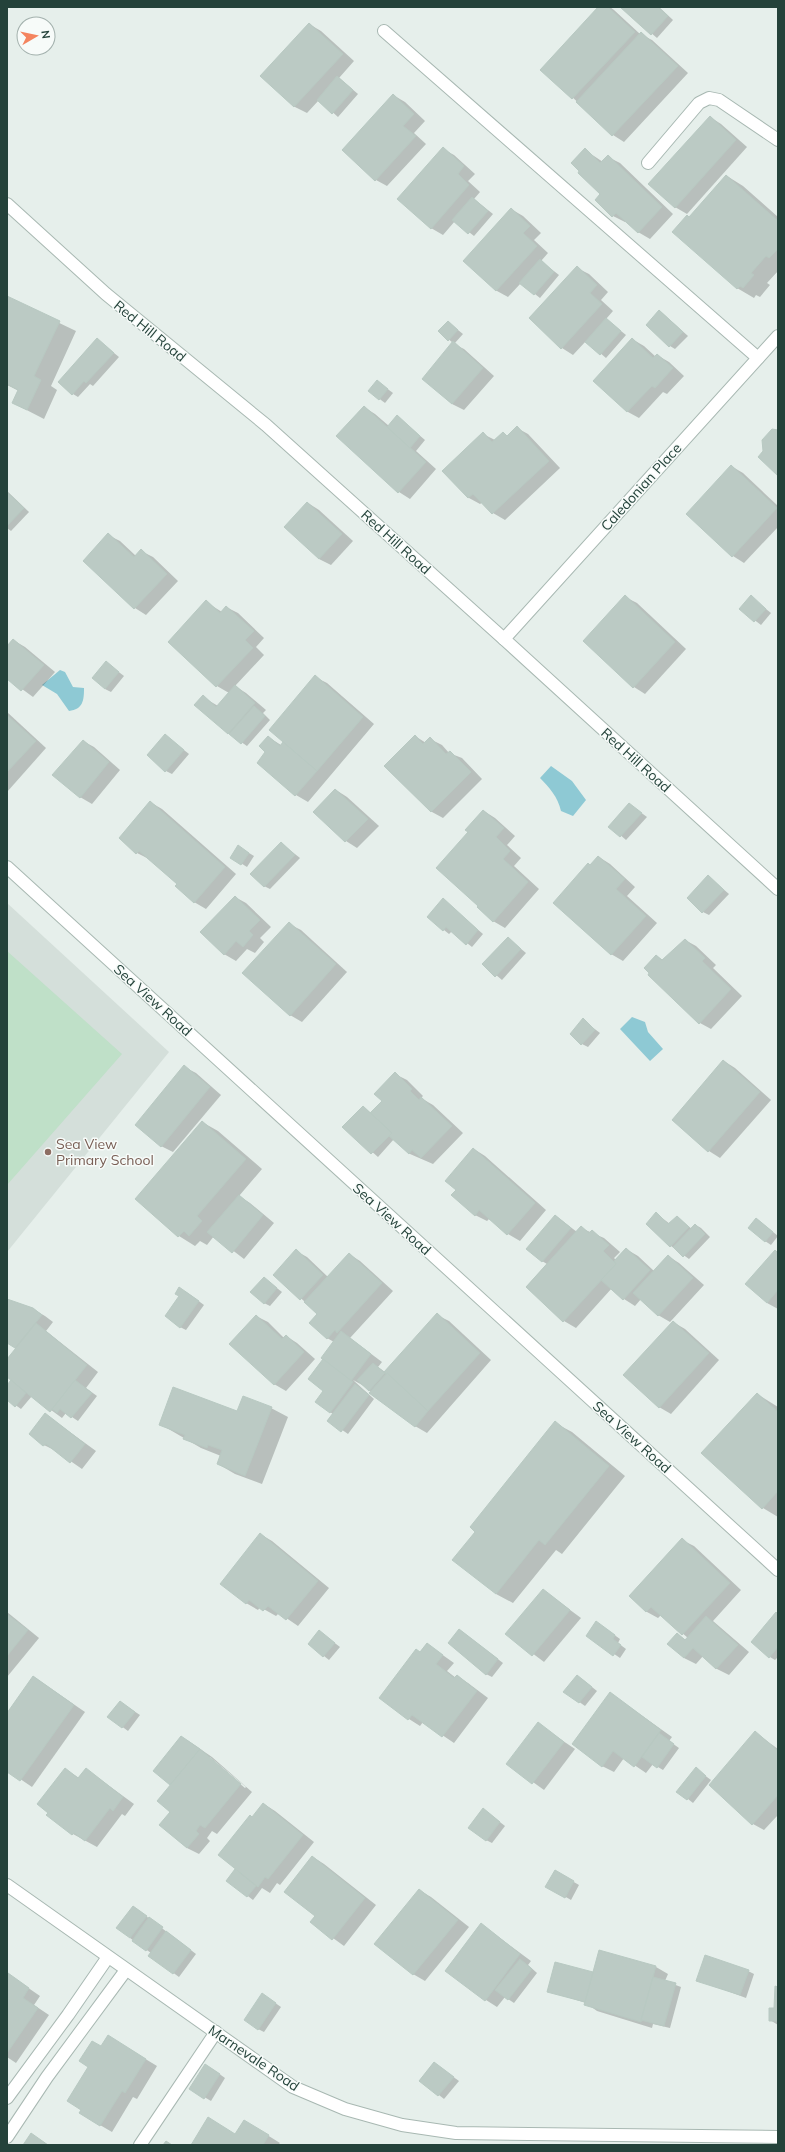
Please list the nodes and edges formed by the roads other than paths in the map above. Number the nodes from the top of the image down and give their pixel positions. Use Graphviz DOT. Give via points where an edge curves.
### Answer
graph roads {
  1 [pos="384,31"];
  2 [pos="778,140"];
  3 [pos="648,163"];
  4 [pos="7,204"];
  5 [pos="778,336"];
  6 [pos="758,358"];
  7 [pos="504,639"];
  8 [pos="7,867"];
  9 [pos="778,889"];
  10 [pos="778,1570"];
  11 [pos="7,1885"];
  12 [pos="108,1957"];
  13 [pos="126,1970"];
  14 [pos="216,2032"];
  15 [pos="7,2098"];
  16 [pos="7,2137"];
  17 [pos="778,2137"];
  18 [pos="526,2140"];
  19 [pos="140,2145"];
  1 -- 6 [label="street"];
  2 -- 3 [label="street" via="720,100 709,98 699,103"];
  4 -- 7 [label="street, Red Hill Road" via="106,294 266,426"];
  5 -- 6 [label="street, Caledonian Place"];
  6 -- 7 [label="street, Caledonian Place"];
  7 -- 9 [label="street, Red Hill Road"];
  8 -- 10 [label="street, Sea View Road"];
  11 -- 12 [label="street, Marnevale Road"];
  12 -- 13 [label="street, Marnevale Road"];
  12 -- 15 [label="street"];
  13 -- 14 [label="street, Marnevale Road"];
  13 -- 16 [label="street" via="47,2077"];
  14 -- 18 [label="street, Marnevale Road" via="293,2087 345,2109 402,2125"];
  14 -- 19 [label="street"];
  17 -- 18 [label="street, Marnevale Road"];
}
